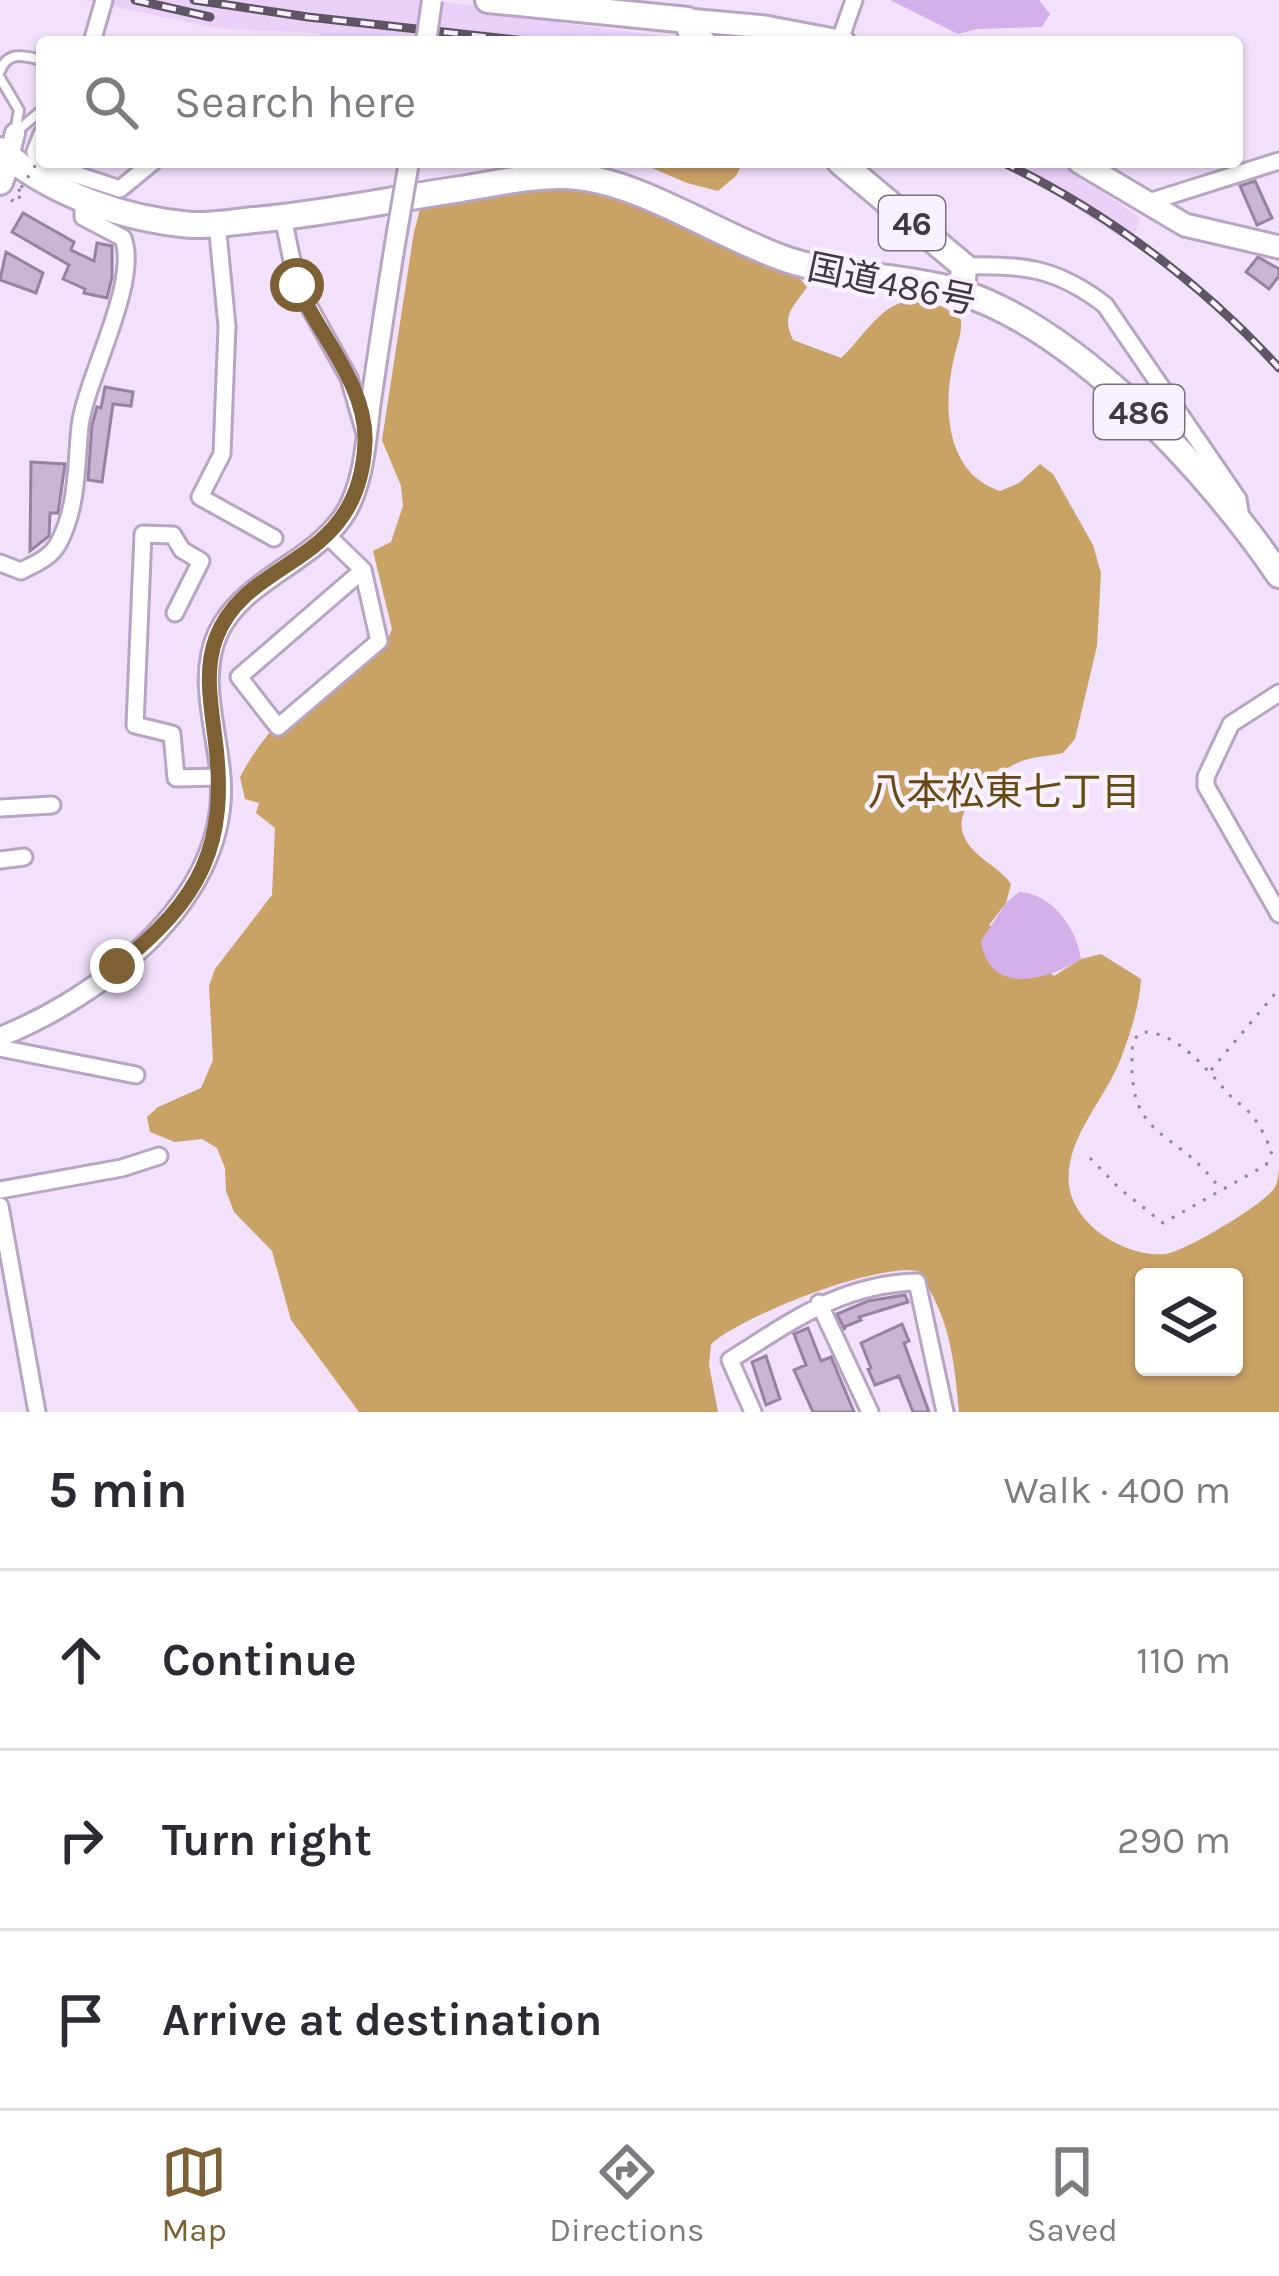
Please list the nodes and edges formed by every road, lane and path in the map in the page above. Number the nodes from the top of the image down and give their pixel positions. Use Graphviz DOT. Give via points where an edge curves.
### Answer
graph roads {
  1 [pos="104,0"];
  2 [pos="432,0"];
  3 [pos="488,0"];
  4 [pos="854,0"];
  5 [pos="688,20"];
  6 [pos="94,36"];
  7 [pos="427,36"];
  8 [pos="696,36"];
  9 [pos="814,36"];
  10 [pos="843,36"];
  11 [pos="36,59"];
  12 [pos="0,74"];
  13 [pos="36,116"];
  14 [pos="8,146"];
  15 [pos="1279,161"];
  16 [pos="37,168"];
  17 [pos="75,168"];
  18 [pos="146,168"];
  19 [pos="408,168"];
  20 [pos="847,168"];
  21 [pos="1088,168"];
  22 [pos="12,186"];
  23 [pos="15,198"];
  24 [pos="83,199"];
  25 [pos="1148,202"];
  26 [pos="283,218"];
  27 [pos="217,223"];
  28 [pos="1279,247"];
  29 [pos="964,266"];
  30 [pos="962,292"];
  31 [pos="366,436"];
  32 [pos="1242,523"];
  33 [pos="328,536"];
  34 [pos="274,538"];
  35 [pos="0,563"];
  36 [pos="363,570"];
  37 [pos="1279,575"];
  38 [pos="176,613"];
  39 [pos="1279,694"];
  40 [pos="220,777"];
  41 [pos="52,806"];
  42 [pos="0,808"];
  43 [pos="24,857"];
  44 [pos="0,860"];
  45 [pos="1279,914"];
  46 [pos="1279,988"];
  47 [pos="0,1037"];
  48 [pos="0,1048"];
  49 [pos="1211,1071"];
  50 [pos="136,1075"];
  51 [pos="159,1156"];
  52 [pos="1090,1158"];
  53 [pos="0,1190"];
  54 [pos="1221,1190"];
  55 [pos="0,1206"];
  56 [pos="819,1304"];
  57 [pos="37,1412"];
  58 [pos="753,1412"];
  59 [pos="870,1412"];
  60 [pos="945,1412"];
  1 -- 6 [label="street"];
  2 -- 7 [label="street, bridge"];
  3 -- 5 [label="main road"];
  4 -- 10 [label="street"];
  5 -- 8 [label="main road"];
  5 -- 9 [label="main road"];
  11 -- 12 [label="lane" via="14,55"];
  12 -- 14 [label="lane" via="19,110"];
  13 -- 14 [label="lane"];
  14 -- 22 [label="main road"];
  14 -- 24 [label="main road, 国道486号 / 486" via="34,175"];
  15 -- 25 [label="street"];
  16 -- 23 [label="path, bridge"];
  17 -- 18 [label="street" via="120,189"];
  19 -- 31 [label="street, bridge"];
  20 -- 29 [label="main road, 46"];
  21 -- 25 [label="main road"];
  24 -- 27 [label="main road, 国道486号 / 486" via="131,215"];
  24 -- 35 [label="street" via="83,218 123,238 125,270 85,404 80,464 58,543 21,571"];
  25 -- 28 [label="main road" via="1185,225"];
  26 -- 27 [label="main road, 国道486号 / 486"];
  26 -- 30 [label="main road, 国道486号 / 486" via="575,176 630,189 793,262"];
  26 -- 31 [label="street" via="297,285 349,378"];
  27 -- 34 [label="street" via="227,326 222,454 200,496"];
  29 -- 30 [label="main road, 46"];
  29 -- 32 [label="street" via="1018,264 1081,286 1105,305 1238,499"];
  30 -- 32 [label="main road, 国道486号 / 486" via="1001,308 1091,369"];
  31 -- 33 [label="street" via="352,498"];
  32 -- 37 [label="main road, 国道486号 / 486"];
  33 -- 36 [label="street"];
  33 -- 40 [label="street" via="247,596 216,637 209,677"];
  36 -- 36 [label="street" via="380,641 278,727 239,677"];
  38 -- 40 [label="street" via="201,561 173,535 143,534 135,725 172,734 176,778"];
  39 -- 45 [label="street" via="1231,724 1206,777"];
  40 -- 47 [label="street" via="212,846 158,933 59,1008"];
  41 -- 42 [label="street"];
  43 -- 44 [label="street"];
  46 -- 49 [label="path"];
  48 -- 50 [label="street"];
  49 -- 54 [label="path" via="1253,1116 1272,1151 1265,1165"];
  49 -- 54 [label="path" via="1158,1032 1132,1040 1133,1096 1142,1118"];
  51 -- 53 [label="street"];
  52 -- 54 [label="path" via="1163,1222"];
  55 -- 57 [label="street"];
  56 -- 58 [label="street" via="730,1360"];
  56 -- 59 [label="street"];
  56 -- 60 [label="street" via="886,1282 917,1282"];
}
